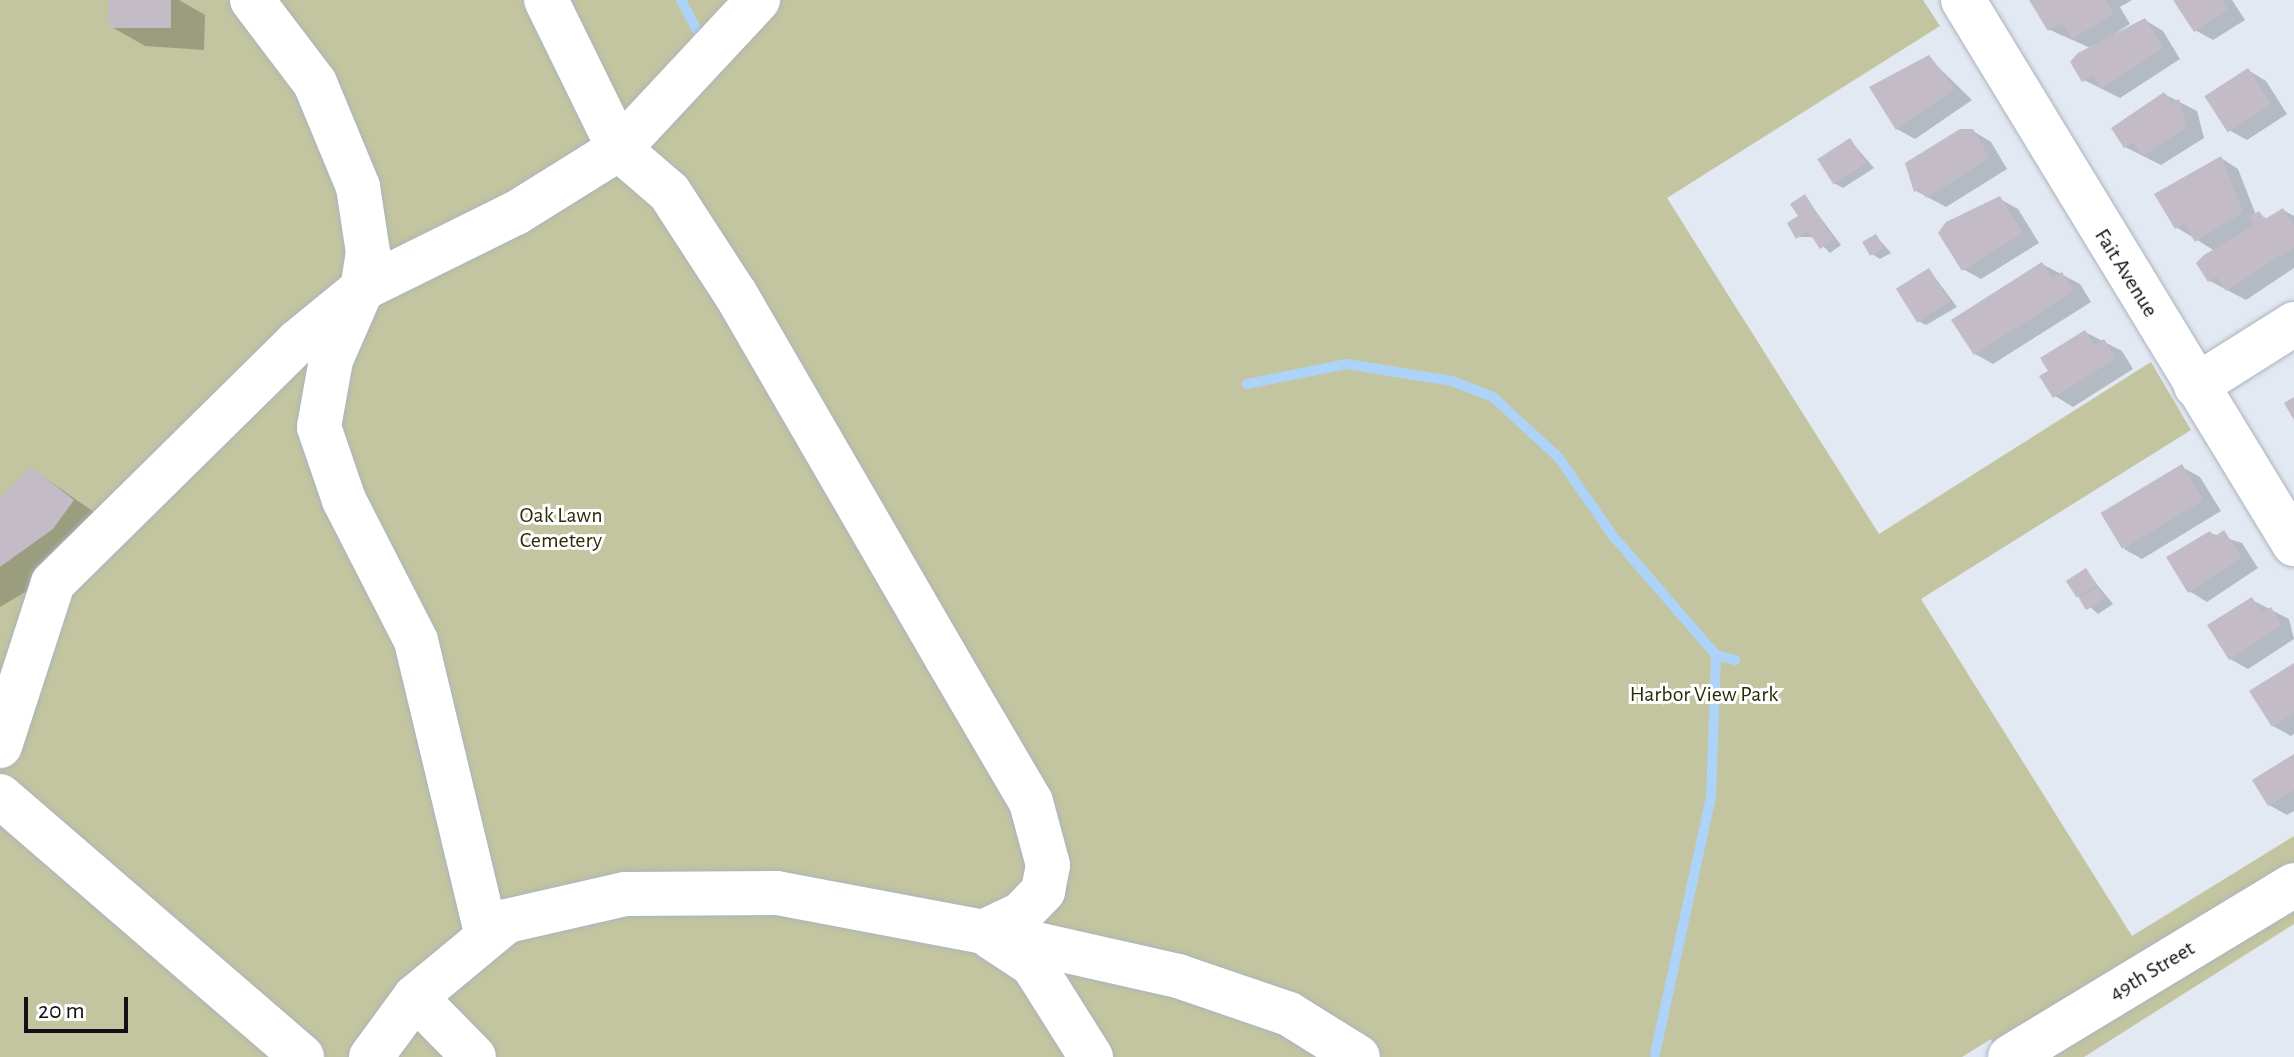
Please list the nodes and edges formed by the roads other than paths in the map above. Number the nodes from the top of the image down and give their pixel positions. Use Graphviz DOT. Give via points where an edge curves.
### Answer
graph roads {
  1 [pos="252,0"];
  2 [pos="546,0"];
  3 [pos="758,0"];
  4 [pos="1963,0"];
  5 [pos="619,149"];
  6 [pos="362,289"];
  7 [pos="2294,324"];
  8 [pos="2196,386"];
  9 [pos="2294,544"];
  10 [pos="0,746"];
  11 [pos="0,796"];
  12 [pos="2294,885"];
  13 [pos="983,932"];
  14 [pos="486,933"];
  15 [pos="415,997"];
  16 [pos="302,1057"];
  17 [pos="371,1057"];
  18 [pos="474,1057"];
  19 [pos="1091,1057"];
  20 [pos="1358,1057"];
  21 [pos="2010,1057"];
  1 -- 6 [label="street" via="315,83 358,187 368,252"];
  2 -- 5 [label="street"];
  3 -- 5 [label="street"];
  4 -- 8 [label="street, Fait Avenue"];
  5 -- 6 [label="street" via="516,213"];
  5 -- 13 [label="street" via="669,192 736,295 1031,802 1045,836 1043,891 1021,914"];
  6 -- 10 [label="street" via="297,342 53,583"];
  6 -- 14 [label="street" via="331,360 319,427 338,488 416,641"];
  7 -- 8 [label="street"];
  8 -- 9 [label="street, Fait Avenue"];
  11 -- 16 [label="street"];
  12 -- 21 [label="street, 49th Street"];
  13 -- 14 [label="street" via="777,893 702,892 583,900"];
  13 -- 19 [label="street" via="1033,965"];
  13 -- 20 [label="street" via="1178,976 1289,1014"];
  14 -- 15 [label="street"];
  15 -- 17 [label="street"];
  15 -- 18 [label="street"];
}
